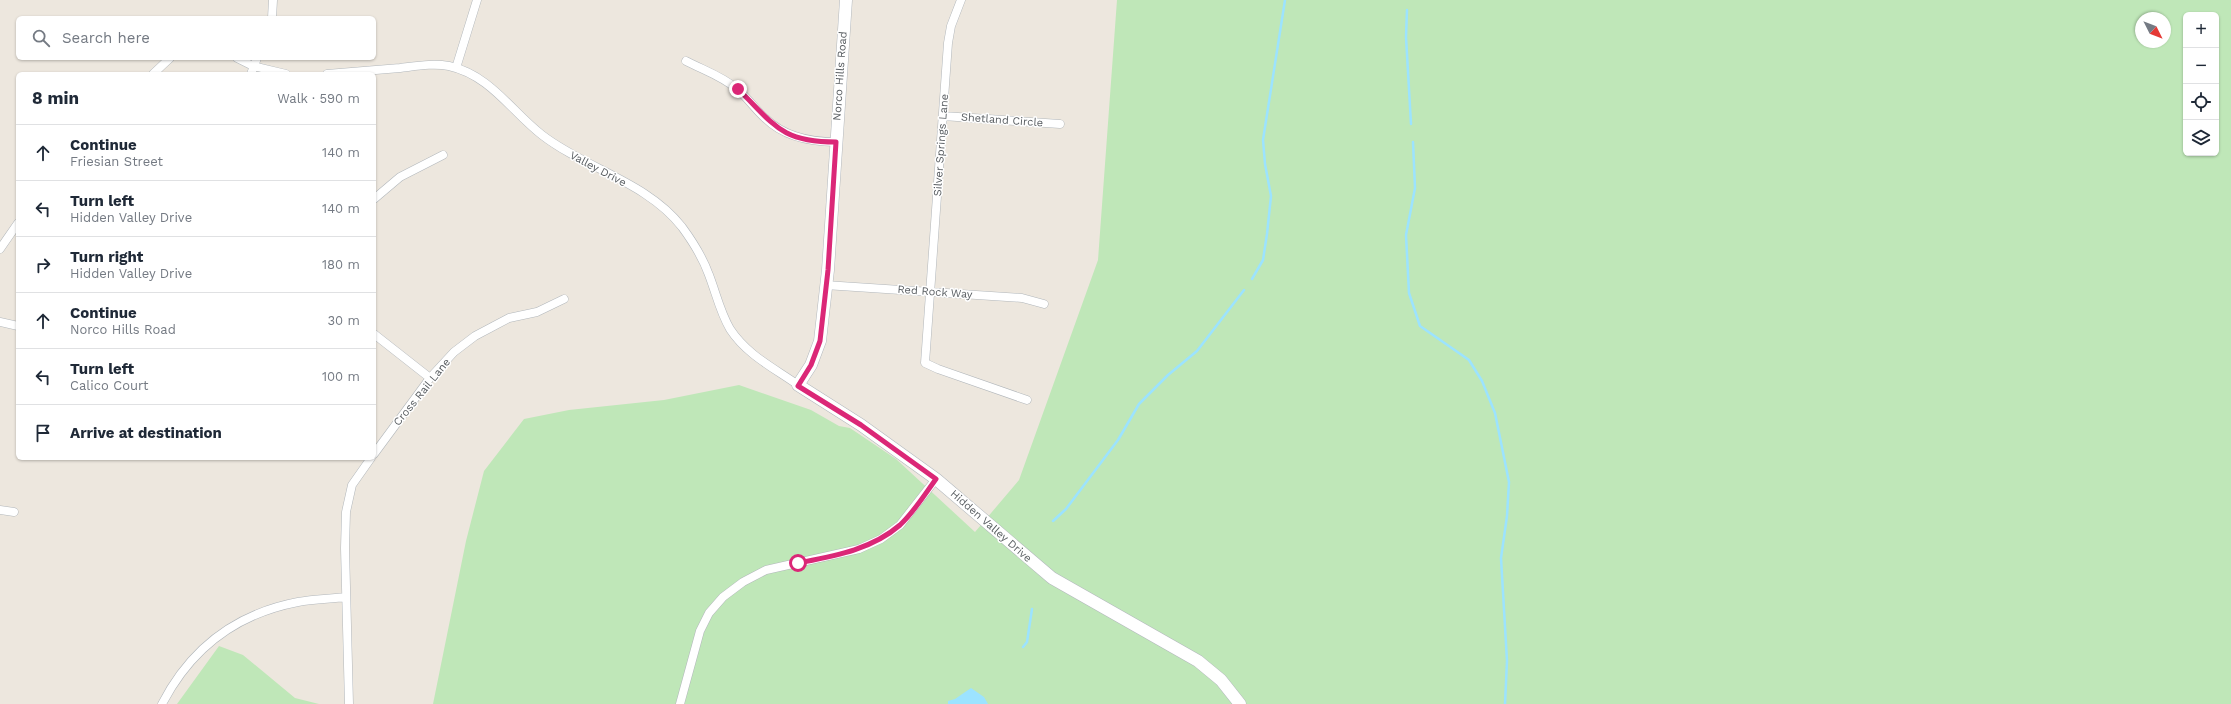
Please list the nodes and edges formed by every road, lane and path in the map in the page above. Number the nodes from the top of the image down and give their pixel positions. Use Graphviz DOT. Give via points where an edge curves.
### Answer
graph roads {
  1 [pos="273,0"];
  2 [pos="477,0"];
  3 [pos="846,0"];
  4 [pos="961,0"];
  5 [pos="272,16"];
  6 [pos="168,60"];
  7 [pos="240,60"];
  8 [pos="256,60"];
  9 [pos="686,61"];
  10 [pos="456,68"];
  11 [pos="252,70"];
  12 [pos="155,72"];
  13 [pos="269,72"];
  14 [pos="348,72"];
  15 [pos="943,116"];
  16 [pos="1060,124"];
  17 [pos="836,142"];
  18 [pos="444,155"];
  19 [pos="376,197"];
  20 [pos="16,226"];
  21 [pos="0,249"];
  22 [pos="825,285"];
  23 [pos="930,292"];
  24 [pos="564,299"];
  25 [pos="1044,304"];
  26 [pos="0,322"];
  27 [pos="16,326"];
  28 [pos="376,336"];
  29 [pos="430,378"];
  30 [pos="798,386"];
  31 [pos="1027,400"];
  32 [pos="376,451"];
  33 [pos="370,460"];
  34 [pos="936,479"];
  35 [pos="0,510"];
  36 [pos="14,512"];
  37 [pos="346,597"];
  38 [pos="162,704"];
  39 [pos="349,704"];
  40 [pos="680,704"];
  41 [pos="1240,704"];
  1 -- 5 [label="street"];
  2 -- 10 [label="street"];
  3 -- 17 [label="street, Norco Hills Road"];
  4 -- 15 [label="street, Silver Springs Lane" via="951,26"];
  6 -- 12 [label="street"];
  7 -- 11 [label="street"];
  8 -- 11 [label="street"];
  9 -- 17 [label="street" via="722,78 782,131 801,139"];
  10 -- 14 [label="street, Valley Drive" via="430,64"];
  10 -- 30 [label="street, Valley Drive" via="472,74 490,86 541,134 562,149 653,199 668,212 694,244 731,330 759,359"];
  11 -- 13 [label="street"];
  15 -- 16 [label="street, Shetland Circle"];
  15 -- 23 [label="street, Silver Springs Lane"];
  17 -- 22 [label="street, Norco Hills Road"];
  18 -- 19 [label="street" via="400,177"];
  20 -- 21 [label="street"];
  22 -- 23 [label="street, Red Rock Way"];
  22 -- 30 [label="street" via="820,341 811,365"];
  23 -- 25 [label="street, Red Rock Way" via="1022,298"];
  23 -- 31 [label="street, Silver Springs Lane" via="925,363"];
  24 -- 29 [label="street, Cross Rail Lane" via="537,312 509,318 475,336 454,352"];
  26 -- 27 [label="street"];
  28 -- 29 [label="street"];
  29 -- 32 [label="street, Cross Rail Lane"];
  30 -- 34 [label="street, Hidden Valley Drive" via="861,425"];
  33 -- 37 [label="street" via="352,485 346,512"];
  34 -- 40 [label="street" via="900,525 881,539 859,549 766,570 743,582 723,597 709,613 700,631"];
  34 -- 41 [label="street, Hidden Valley Drive" via="1052,578 1198,661 1221,680"];
  35 -- 36 [label="street"];
  37 -- 38 [label="street" via="297,602 232,626 208,642 188,664"];
  37 -- 39 [label="street"];
}
